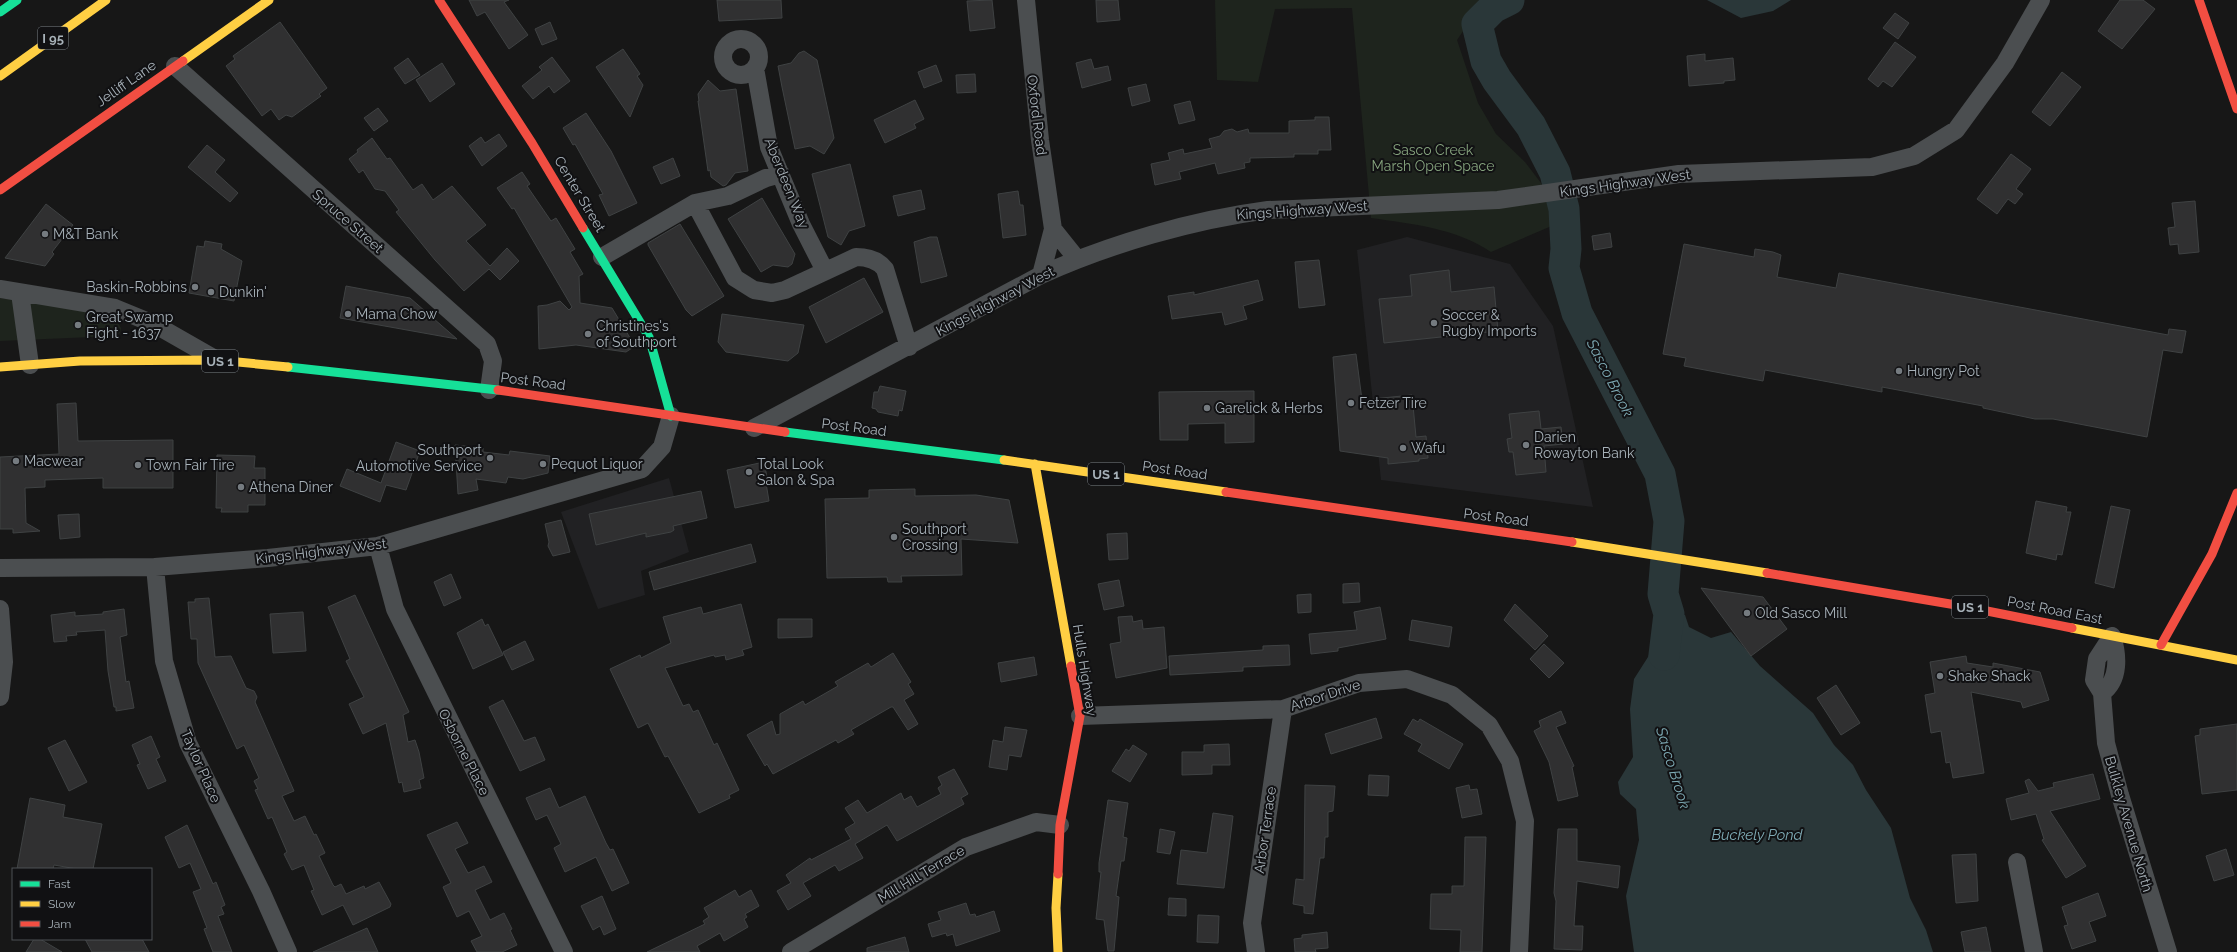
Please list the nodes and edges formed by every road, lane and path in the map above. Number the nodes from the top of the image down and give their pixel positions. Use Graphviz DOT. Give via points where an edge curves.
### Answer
graph roads {
  1 [pos="17,0"];
  2 [pos="106,0"];
  3 [pos="269,0"];
  4 [pos="439,0"];
  5 [pos="1026,0"];
  6 [pos="2041,0"];
  7 [pos="2199,0"];
  8 [pos="0,12"];
  9 [pos="175,66"];
  10 [pos="755,68"];
  11 [pos="0,76"];
  12 [pos="2237,109"];
  13 [pos="781,174"];
  14 [pos="0,190"];
  15 [pos="695,203"];
  16 [pos="1053,229"];
  17 [pos="602,257"];
  18 [pos="1077,259"];
  19 [pos="825,271"];
  20 [pos="1041,275"];
  21 [pos="0,289"];
  22 [pos="20,293"];
  23 [pos="908,347"];
  24 [pos="217,360"];
  25 [pos="30,365"];
  26 [pos="0,367"];
  27 [pos="488,390"];
  28 [pos="671,416"];
  29 [pos="754,428"];
  30 [pos="1035,464"];
  31 [pos="2237,493"];
  32 [pos="378,546"];
  33 [pos="1701,562"];
  34 [pos="155,567"];
  35 [pos="0,568"];
  36 [pos="0,609"];
  37 [pos="2112,636"];
  38 [pos="2162,646"];
  39 [pos="2237,660"];
  40 [pos="0,697"];
  41 [pos="1283,709"];
  42 [pos="1080,716"];
  43 [pos="1060,825"];
  44 [pos="2017,862"];
  45 [pos="814,946"];
  46 [pos="288,952"];
  47 [pos="564,952"];
  48 [pos="791,952"];
  49 [pos="1058,952"];
  50 [pos="1256,952"];
  51 [pos="1519,952"];
  52 [pos="2034,952"];
  53 [pos="2168,952"];
  1 -- 8 [label="main road"];
  2 -- 11 [label="main road, I 95"];
  3 -- 9 [label="main road, Jelliff Lane"];
  4 -- 17 [label="main road, Center Street"];
  5 -- 16 [label="street, Oxford Road" via="1038,125"];
  6 -- 18 [label="street, Kings Highway West" via="2005,63 1956,130 1914,156 1872,167 1679,174 1498,200 1300,207 1234,215 1181,226"];
  7 -- 12 [label="main road"];
  9 -- 14 [label="main road, Jelliff Lane"];
  9 -- 27 [label="street, Spruce Street" via="487,344 493,361"];
  10 -- 13 [label="street, Aberdeen Way" via="769,147"];
  13 -- 15 [label="street" via="766,178 728,196"];
  13 -- 19 [label="street, Aberdeen Way"];
  15 -- 17 [label="street"];
  15 -- 19 [label="street" via="735,278 746,286 772,293 785,290"];
  16 -- 18 [label="street"];
  16 -- 20 [label="street, Oxford Road"];
  17 -- 28 [label="main road, Center Street" via="649,337"];
  18 -- 20 [label="street, Kings Highway West"];
  19 -- 23 [label="street" via="856,256 881,264 885,269"];
  20 -- 23 [label="street, Kings Highway West"];
  21 -- 22 [label="street"];
  22 -- 24 [label="street" via="115,308 154,324"];
  22 -- 25 [label="street"];
  23 -- 29 [label="street, Kings Highway West"];
  24 -- 25 [label="main road, Post Road / US 1" via="80,361"];
  24 -- 27 [label="main road, Post Road / US 1"];
  25 -- 26 [label="main road, Post Road / US 1"];
  27 -- 28 [label="main road, Post Road / US 1" via="546,396"];
  28 -- 29 [label="main road, Post Road / US 1"];
  28 -- 32 [label="street, Kings Highway West" via="662,447 642,469"];
  29 -- 30 [label="main road, Post Road / US 1"];
  30 -- 33 [label="main road, Post Road / US 1"];
  30 -- 42 [label="main road, Hulls Highway"];
  31 -- 38 [label="main road" via="2212,554"];
  32 -- 34 [label="street, Kings Highway West"];
  32 -- 47 [label="street, Osborne Place" via="395,609"];
  33 -- 37 [label="main road, Post Road East / US 1" via="1912,597"];
  34 -- 35 [label="street, Kings Highway West"];
  34 -- 46 [label="street, Taylor Place" via="164,660 188,743"];
  36 -- 40 [label="street" via="4,662"];
  37 -- 38 [label="main road, Post Road East / US 1"];
  37 -- 53 [label="street, Bulkley Avenue North" via="2118,661 2112,682 2102,693 2105,736"];
  38 -- 39 [label="main road, Post Road East / US 1"];
  41 -- 42 [label="street, Arbor Drive"];
  41 -- 50 [label="street, Arbor Terrace" via="1252,923"];
  41 -- 51 [label="street, Arbor Drive" via="1359,682 1407,679 1452,694 1489,725 1510,761 1525,821"];
  42 -- 43 [label="main road, Hulls Highway"];
  43 -- 45 [label="street, Mill Hill Terrace" via="1036,822 966,847"];
  43 -- 49 [label="main road, Hulls Highway" via="1056,908"];
  44 -- 52 [label="street"];
  45 -- 48 [label="street, Mill Hill Terrace"];
}
